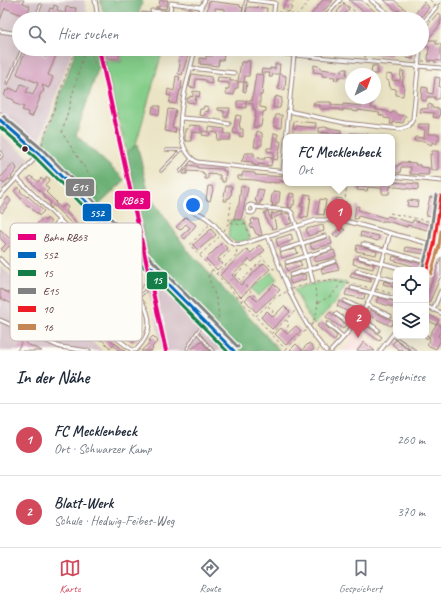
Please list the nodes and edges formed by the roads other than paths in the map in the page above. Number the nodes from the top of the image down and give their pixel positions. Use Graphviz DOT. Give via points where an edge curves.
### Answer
graph roads {
  1 [pos="95,0"];
  2 [pos="205,0"];
  3 [pos="246,0"];
  4 [pos="250,0"];
  5 [pos="278,0"];
  6 [pos="340,0"];
  7 [pos="371,0"];
  8 [pos="171,1"];
  9 [pos="376,2"];
  10 [pos="275,3"];
  11 [pos="41,5"];
  12 [pos="438,5"];
  13 [pos="201,7"];
  14 [pos="152,10"];
  15 [pos="38,12"];
  16 [pos="97,12"];
  17 [pos="164,12"];
  18 [pos="170,12"];
  19 [pos="200,12"];
  20 [pos="244,12"];
  21 [pos="274,12"];
  22 [pos="329,12"];
  23 [pos="386,12"];
  24 [pos="429,16"];
  25 [pos="0,31"];
  26 [pos="12,33"];
  27 [pos="19,56"];
  28 [pos="194,56"];
  29 [pos="294,56"];
  30 [pos="308,56"];
  31 [pos="419,56"];
  32 [pos="418,66"];
  33 [pos="191,68"];
  34 [pos="441,68"];
  35 [pos="234,73"];
  36 [pos="7,84"];
  37 [pos="288,111"];
  38 [pos="181,118"];
  39 [pos="0,120"];
  40 [pos="229,124"];
  41 [pos="286,134"];
  42 [pos="182,149"];
  43 [pos="166,150"];
  44 [pos="0,152"];
  45 [pos="39,154"];
  46 [pos="0,158"];
  47 [pos="191,159"];
  48 [pos="161,172"];
  49 [pos="180,172"];
  50 [pos="283,172"];
  51 [pos="395,176"];
  52 [pos="17,178"];
  53 [pos="441,181"];
  54 [pos="0,196"];
  55 [pos="441,196"];
  56 [pos="441,206"];
  57 [pos="254,207"];
  58 [pos="192,211"];
  59 [pos="60,220"];
  60 [pos="57,223"];
  61 [pos="63,223"];
  62 [pos="107,223"];
  63 [pos="297,226"];
  64 [pos="390,233"];
  65 [pos="268,236"];
  66 [pos="325,236"];
  67 [pos="303,243"];
  68 [pos="363,244"];
  69 [pos="434,245"];
  70 [pos="330,249"];
  71 [pos="282,250"];
  72 [pos="385,250"];
  73 [pos="306,256"];
  74 [pos="360,257"];
  75 [pos="142,258"];
  76 [pos="0,259"];
  77 [pos="422,261"];
  78 [pos="287,262"];
  79 [pos="335,262"];
  80 [pos="382,262"];
  81 [pos="398,267"];
  82 [pos="428,267"];
  83 [pos="310,268"];
  84 [pos="10,269"];
  85 [pos="357,271"];
  86 [pos="291,275"];
  87 [pos="378,275"];
  88 [pos="393,280"];
  89 [pos="313,282"];
  90 [pos="352,288"];
  91 [pos="373,290"];
  92 [pos="145,291"];
  93 [pos="441,291"];
  94 [pos="142,294"];
  95 [pos="393,299"];
  96 [pos="346,301"];
  97 [pos="142,303"];
  98 [pos="367,305"];
  99 [pos="429,308"];
  100 [pos="364,310"];
  101 [pos="433,310"];
  102 [pos="441,313"];
  103 [pos="336,314"];
  104 [pos="390,316"];
  105 [pos="360,317"];
  106 [pos="0,320"];
  107 [pos="205,322"];
  108 [pos="10,324"];
  109 [pos="328,324"];
  110 [pos="353,326"];
  111 [pos="378,330"];
  112 [pos="197,332"];
  113 [pos="392,335"];
  114 [pos="343,338"];
  115 [pos="45,341"];
  116 [pos="120,341"];
  117 [pos="142,341"];
  118 [pos="142,341"];
  119 [pos="186,349"];
  120 [pos="381,350"];
  121 [pos="89,351"];
  122 [pos="213,351"];
  123 [pos="234,351"];
  124 [pos="326,351"];
  125 [pos="331,351"];
  126 [pos="415,351"];
  1 -- 16 [label="street"];
  2 -- 13 [label="street"];
  3 -- 20 [label="lane"];
  4 -- 10 [label="street"];
  5 -- 10 [label="street"];
  6 -- 22 [label="street"];
  7 -- 9 [label="street"];
  8 -- 13 [label="street"];
  8 -- 18 [label="street"];
  9 -- 23 [label="street"];
  10 -- 21 [label="street"];
  11 -- 15 [label="lane"];
  12 -- 24 [label="street"];
  13 -- 19 [label="street"];
  14 -- 17 [label="street"];
  25 -- 26 [label="street"];
  27 -- 36 [label="lane"];
  28 -- 33 [label="street"];
  29 -- 37 [label="street"];
  30 -- 32 [label="street"];
  31 -- 32 [label="street"];
  32 -- 34 [label="street"];
  32 -- 37 [label="street" via="413,119 407,128 400,130 345,123"];
  33 -- 35 [label="street"];
  33 -- 38 [label="street"];
  37 -- 41 [label="street"];
  38 -- 40 [label="street"];
  38 -- 42 [label="street"];
  39 -- 45 [label="main road"];
  42 -- 43 [label="lane"];
  42 -- 47 [label="street"];
  42 -- 48 [label="lane"];
  44 -- 46 [label="lane"];
  45 -- 52 [label="street"];
  45 -- 62 [label="main road"];
  47 -- 49 [label="lane"];
  47 -- 50 [label="street" via="197,162"];
  51 -- 53 [label="street"];
  52 -- 54 [label="street"];
  52 -- 59 [label="street"];
  55 -- 56 [label="street"];
  56 -- 69 [label="street"];
  57 -- 57 [label="street" via="251,205 247,209 249,212 254,211"];
  57 -- 63 [label="street" via="289,210"];
  58 -- 65 [label="street" via="211,222 229,242 236,245"];
  59 -- 60 [label="street"];
  59 -- 61 [label="street"];
  63 -- 64 [label="street" via="316,220 342,220"];
  63 -- 65 [label="street"];
  63 -- 67 [label="street"];
  64 -- 69 [label="street"];
  64 -- 72 [label="street"];
  65 -- 124 [label="street" via="298,310"];
  66 -- 67 [label="street"];
  67 -- 71 [label="street"];
  67 -- 73 [label="street"];
  68 -- 72 [label="street"];
  69 -- 82 [label="street"];
  70 -- 73 [label="street"];
  72 -- 77 [label="street"];
  72 -- 80 [label="street"];
  73 -- 78 [label="street"];
  73 -- 83 [label="street"];
  74 -- 80 [label="street"];
  75 -- 107 [label="main road"];
  76 -- 84 [label="street"];
  79 -- 83 [label="street"];
  80 -- 81 [label="street"];
  80 -- 87 [label="street"];
  83 -- 86 [label="street"];
  83 -- 89 [label="street"];
  85 -- 87 [label="street"];
  87 -- 88 [label="street"];
  87 -- 91 [label="street"];
  90 -- 91 [label="street"];
  91 -- 95 [label="street"];
  91 -- 98 [label="street"];
  92 -- 94 [label="lane"];
  93 -- 101 [label="street"];
  96 -- 100 [label="street"];
  97 -- 117 [label="street" via="149,318 149,326"];
  98 -- 100 [label="street"];
  98 -- 104 [label="street"];
  99 -- 101 [label="street"];
  100 -- 105 [label="street"];
  101 -- 102 [label="street"];
  103 -- 110 [label="street"];
  105 -- 110 [label="street"];
  105 -- 111 [label="street"];
  106 -- 108 [label="street"];
  107 -- 112 [label="lane"];
  107 -- 123 [label="main road"];
  109 -- 114 [label="street"];
  110 -- 114 [label="street"];
  112 -- 119 [label="lane"];
  112 -- 122 [label="lane"];
  113 -- 120 [label="street"];
  113 -- 126 [label="lane"];
  114 -- 125 [label="street"];
  115 -- 121 [label="street" via="60,348"];
  116 -- 118 [label="street" via="136,350"];
}
